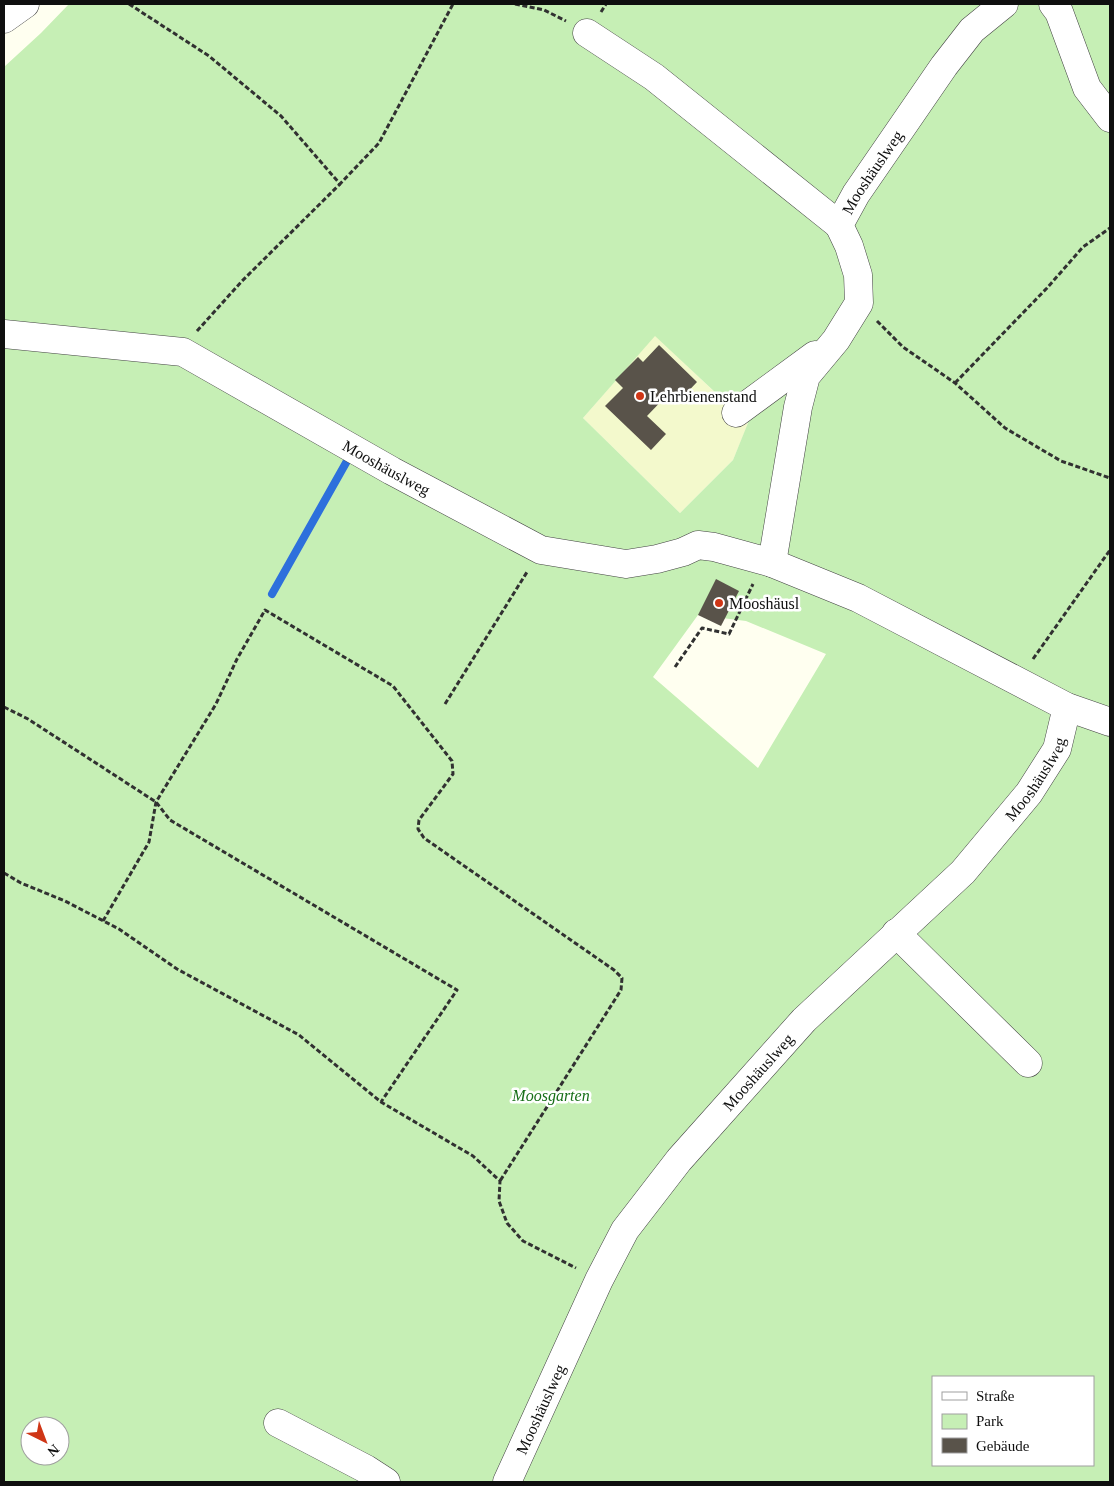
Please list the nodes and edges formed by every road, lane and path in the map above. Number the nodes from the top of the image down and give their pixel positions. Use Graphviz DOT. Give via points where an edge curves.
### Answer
graph roads {
  1 [pos="25,4"];
  2 [pos="129,4"];
  3 [pos="453,4"];
  4 [pos="515,4"];
  5 [pos="1004,4"];
  6 [pos="1053,4"];
  7 [pos="4,19"];
  8 [pos="587,32"];
  9 [pos="1110,118"];
  10 [pos="340,184"];
  11 [pos="839,225"];
  12 [pos="1110,228"];
  13 [pos="859,303"];
  14 [pos="4,334"];
  15 [pos="836,340"];
  16 [pos="183,352"];
  17 [pos="956,383"];
  18 [pos="736,413"];
  19 [pos="1110,478"];
  20 [pos="541,550"];
  21 [pos="1110,550"];
  22 [pos="768,562"];
  23 [pos="675,667"];
  24 [pos="1016,682"];
  25 [pos="445,704"];
  26 [pos="4,707"];
  27 [pos="1067,707"];
  28 [pos="1110,722"];
  29 [pos="156,802"];
  30 [pos="4,873"];
  31 [pos="103,920"];
  32 [pos="896,933"];
  33 [pos="1028,1063"];
  34 [pos="381,1102"];
  35 [pos="500,1181"];
  36 [pos="600,1280"];
  37 [pos="278,1423"];
  38 [pos="386,1482"];
  39 [pos="507,1482"];
  1 -- 7 [label="street"];
  2 -- 10 [label="path" via="209,56 281,116"];
  3 -- 10 [label="path" via="379,143"];
  4 -- 8 [label="path" via="544,10"];
  5 -- 11 [label="street, Mooshäuslweg" via="972,30 944,66 856,194"];
  6 -- 9 [label="street" via="1059,12 1087,88"];
  8 -- 11 [label="street" via="654,77"];
  10 -- 16 [label="path" via="242,281 198,329"];
  11 -- 13 [label="street, Mooshäuslweg" via="858,275"];
  12 -- 17 [label="path" via="1083,247"];
  13 -- 15 [label="street"];
  13 -- 17 [label="path" via="903,347"];
  14 -- 16 [label="street, Mooshäuslweg"];
  15 -- 18 [label="street"];
  15 -- 22 [label="street" via="806,376"];
  16 -- 20 [label="street, Mooshäuslweg" via="392,471"];
  17 -- 19 [label="path" via="1005,428 1061,461"];
  20 -- 22 [label="street, Mooshäuslweg" via="626,564 683,552 698,545"];
  20 -- 25 [label="path"];
  21 -- 24 [label="path"];
  22 -- 23 [label="path" via="729,634 702,628"];
  22 -- 24 [label="street, Mooshäuslweg" via="858,598"];
  24 -- 27 [label="street, Mooshäuslweg"];
  26 -- 29 [label="path" via="28,719"];
  27 -- 28 [label="street, Mooshäuslweg"];
  27 -- 32 [label="street, Mooshäuslweg" via="1057,749 1028,793 963,872"];
  29 -- 31 [label="path" via="150,842"];
  29 -- 34 [label="path" via="170,820 456,990"];
  29 -- 35 [label="path" via="216,704 236,659 265,610 393,686 452,761 453,774 419,820 418,829 424,838 622,978 621,990"];
  30 -- 31 [label="path"];
  31 -- 34 [label="path" via="177,969 299,1035"];
  32 -- 33 [label="street"];
  32 -- 36 [label="street, Mooshäuslweg" via="804,1020 679,1160 625,1230"];
  34 -- 35 [label="path" via="474,1156"];
  35 -- 36 [label="path" via="499,1202 507,1223 523,1241"];
  36 -- 39 [label="street, Mooshäuslweg"];
  37 -- 38 [label="street"];
}
